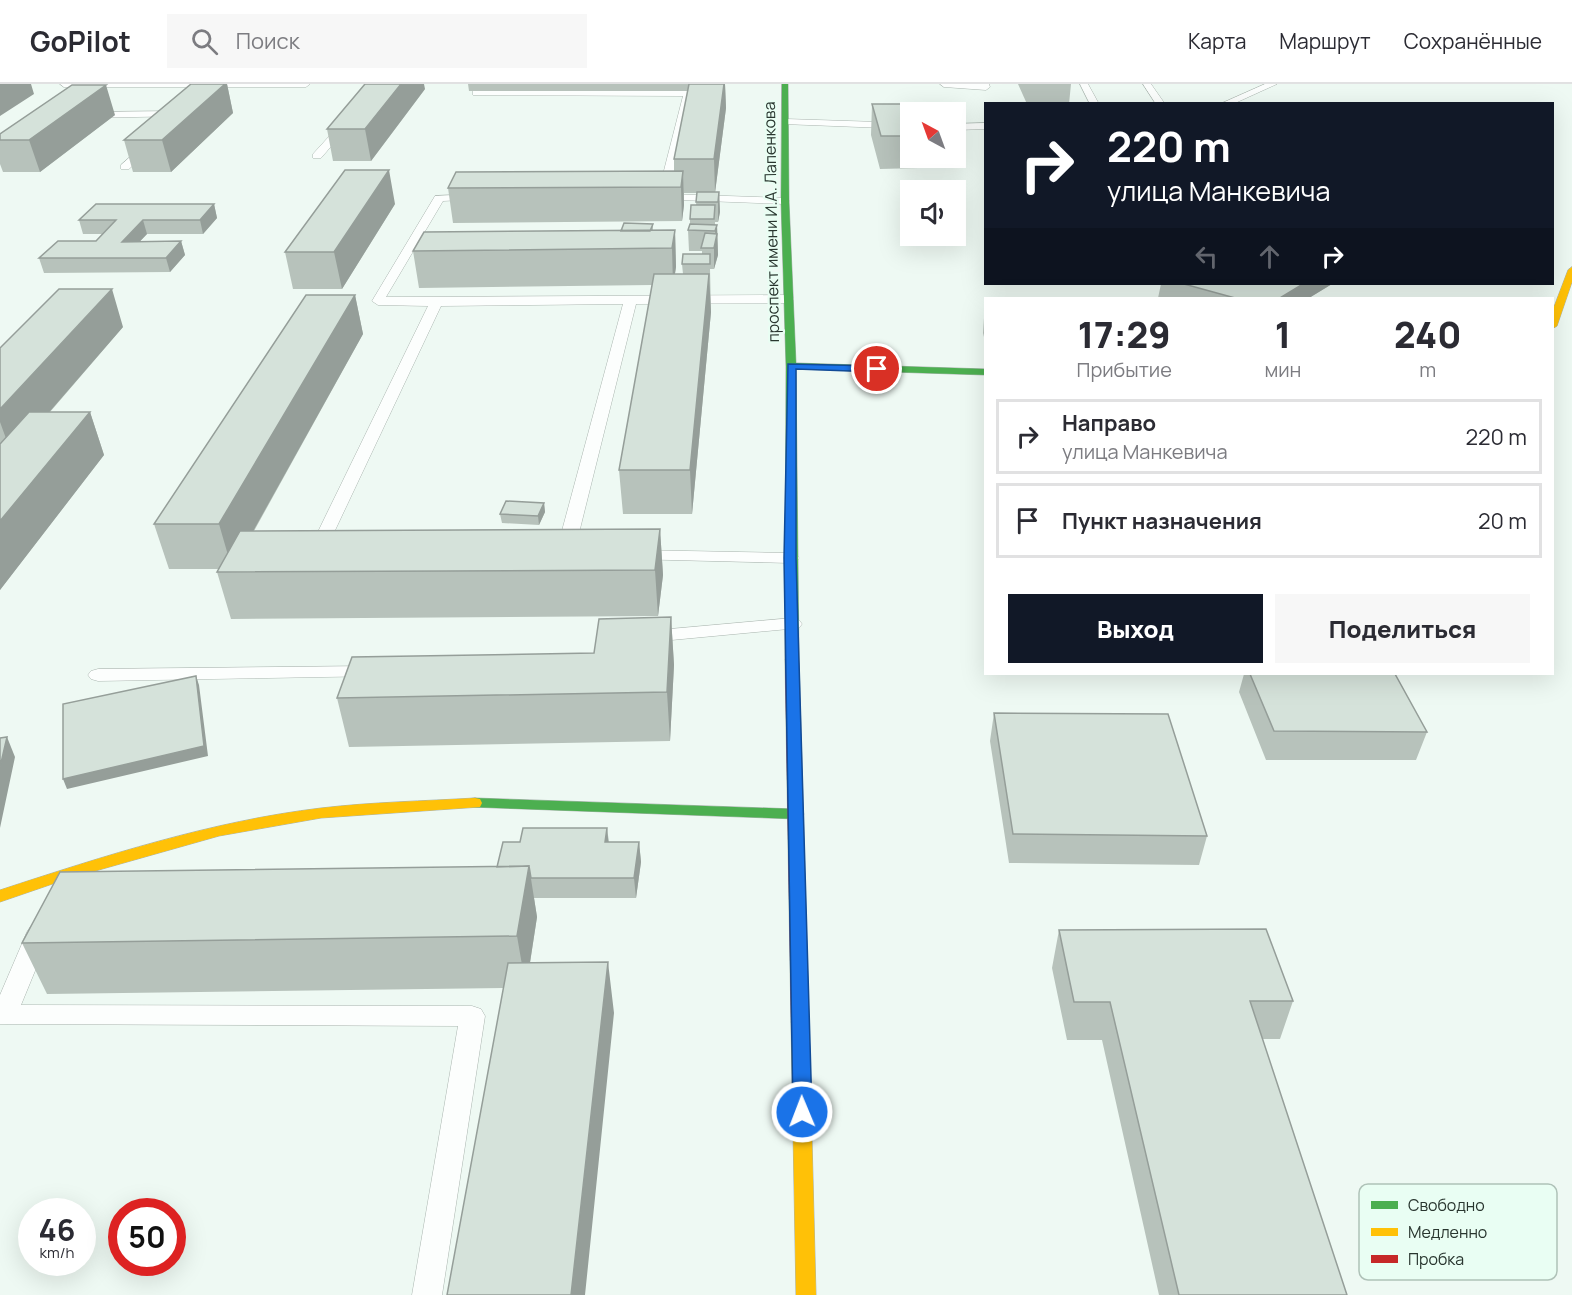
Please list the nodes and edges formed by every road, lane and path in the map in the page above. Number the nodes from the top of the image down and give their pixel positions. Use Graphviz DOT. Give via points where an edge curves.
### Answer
graph roads {
  1 [pos="64,84"];
  2 [pos="306,84"];
  3 [pos="376,84"];
  4 [pos="785,84"];
  5 [pos="944,84"];
  6 [pos="1084,84"];
  7 [pos="1147,84"];
  8 [pos="1273,84"];
  9 [pos="238,89"];
  10 [pos="987,89"];
  11 [pos="476,93"];
  12 [pos="1094,102"];
  13 [pos="1160,102"];
  14 [pos="1229,102"];
  15 [pos="196,111"];
  16 [pos="185,114"];
  17 [pos="75,115"];
  18 [pos="900,117"];
  19 [pos="966,117"];
  20 [pos="984,117"];
  21 [pos="786,120"];
  22 [pos="177,122"];
  23 [pos="900,126"];
  24 [pos="984,126"];
  25 [pos="966,127"];
  26 [pos="160,137"];
  27 [pos="317,156"];
  28 [pos="125,167"];
  29 [pos="487,197"];
  30 [pos="639,197"];
  31 [pos="663,197"];
  32 [pos="785,201"];
  33 [pos="1572,270"];
  34 [pos="631,299"];
  35 [pos="788,299"];
  36 [pos="436,302"];
  37 [pos="1554,320"];
  38 [pos="791,366"];
  39 [pos="984,372"];
  40 [pos="340,546"];
  41 [pos="545,552"];
  42 [pos="565,553"];
  43 [pos="587,554"];
  44 [pos="620,555"];
  45 [pos="790,558"];
  46 [pos="793,624"];
  47 [pos="626,647"];
  48 [pos="396,672"];
  49 [pos="98,675"];
  50 [pos="796,814"];
  51 [pos="63,874"];
  52 [pos="0,896"];
  53 [pos="428,1295"];
  54 [pos="806,1295"];
  1 -- 9 [label="lane"];
  2 -- 9 [label="lane"];
  3 -- 27 [label="lane" via="378,88"];
  4 -- 21 [label="main road, проспект имени И.А. Лапенкова"];
  5 -- 10 [label="lane"];
  6 -- 12 [label="lane"];
  7 -- 13 [label="lane"];
  8 -- 14 [label="lane"];
  11 -- 31 [label="lane" via="688,93"];
  15 -- 16 [label="lane"];
  16 -- 17 [label="lane"];
  16 -- 22 [label="lane"];
  18 -- 21 [label="lane"];
  19 -- 20 [label="lane"];
  21 -- 23 [label="lane"];
  21 -- 32 [label="main road, проспект имени И.А. Лапенкова"];
  24 -- 25 [label="lane"];
  26 -- 28 [label="lane"];
  29 -- 36 [label="lane" via="440,198 378,301"];
  30 -- 31 [label="lane"];
  31 -- 32 [label="lane"];
  32 -- 35 [label="main road, проспект имени И.А. Лапенкова"];
  33 -- 37 [label="main road"];
  34 -- 35 [label="lane"];
  34 -- 36 [label="lane"];
  34 -- 42 [label="lane"];
  35 -- 38 [label="main road, проспект имени И.А. Лапенкова"];
  36 -- 40 [label="lane" via="319,546"];
  38 -- 39 [label="main road"];
  38 -- 45 [label="main road, проспект имени И.А. Лапенкова"];
  41 -- 42 [label="lane"];
  42 -- 43 [label="lane"];
  44 -- 45 [label="lane"];
  45 -- 46 [label="main road, проспект имени И.А. Лапенкова"];
  46 -- 47 [label="lane" via="659,636"];
  46 -- 50 [label="main road, проспект имени И.А. Лапенкова"];
  48 -- 49 [label="lane"];
  50 -- 51 [label="main road" via="465,803 321,813 219,831"];
  50 -- 54 [label="main road, проспект имени И.А. Лапенкова"];
  51 -- 52 [label="main road"];
  51 -- 53 [label="lane" via="4,1015 472,1016"];
}
